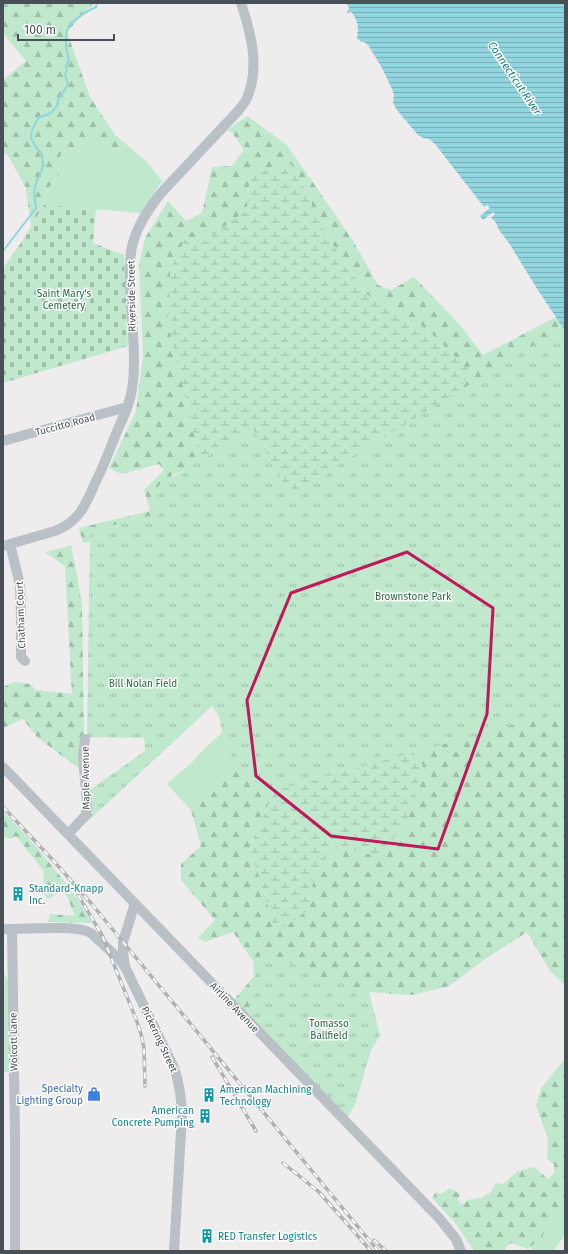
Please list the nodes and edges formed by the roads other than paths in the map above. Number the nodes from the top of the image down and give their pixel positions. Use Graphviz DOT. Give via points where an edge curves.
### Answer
graph roads {
  1 [pos="241,3"];
  2 [pos="127,407"];
  3 [pos="3,441"];
  4 [pos="7,545"];
  5 [pos="25,661"];
  6 [pos="85,740"];
  7 [pos="3,767"];
  8 [pos="68,834"];
  9 [pos="135,903"];
  10 [pos="7,929"];
  11 [pos="123,942"];
  12 [pos="106,947"];
  13 [pos="125,966"];
  14 [pos="15,1251"];
  15 [pos="174,1251"];
  16 [pos="461,1251"];
  1 -- 2 [label="street, Riverside Street" via="253,50 253,77 246,100 155,200 132,246 130,279 134,370"];
  2 -- 3 [label="street, Tuccitto Road"];
  2 -- 4 [label="street, Riverside Street" via="86,503 75,520 55,531"];
  4 -- 5 [label="street, Chatham Court" via="20,586 21,657"];
  6 -- 8 [label="street, Maple Avenue" via="83,755 86,815"];
  7 -- 8 [label="street, Airline Avenue"];
  8 -- 9 [label="street, Airline Avenue"];
  9 -- 11 [label="street"];
  9 -- 16 [label="street, Airline Avenue" via="439,1218 456,1239"];
  10 -- 12 [label="street, Pickering Street" via="78,928 91,933"];
  10 -- 14 [label="street, Wolcott Lane" via="15,1138"];
  11 -- 12 [label="street"];
  11 -- 13 [label="street"];
  12 -- 13 [label="street, Pickering Street"];
  13 -- 15 [label="street, Pickering Street" via="179,1080 182,1115"];
}
